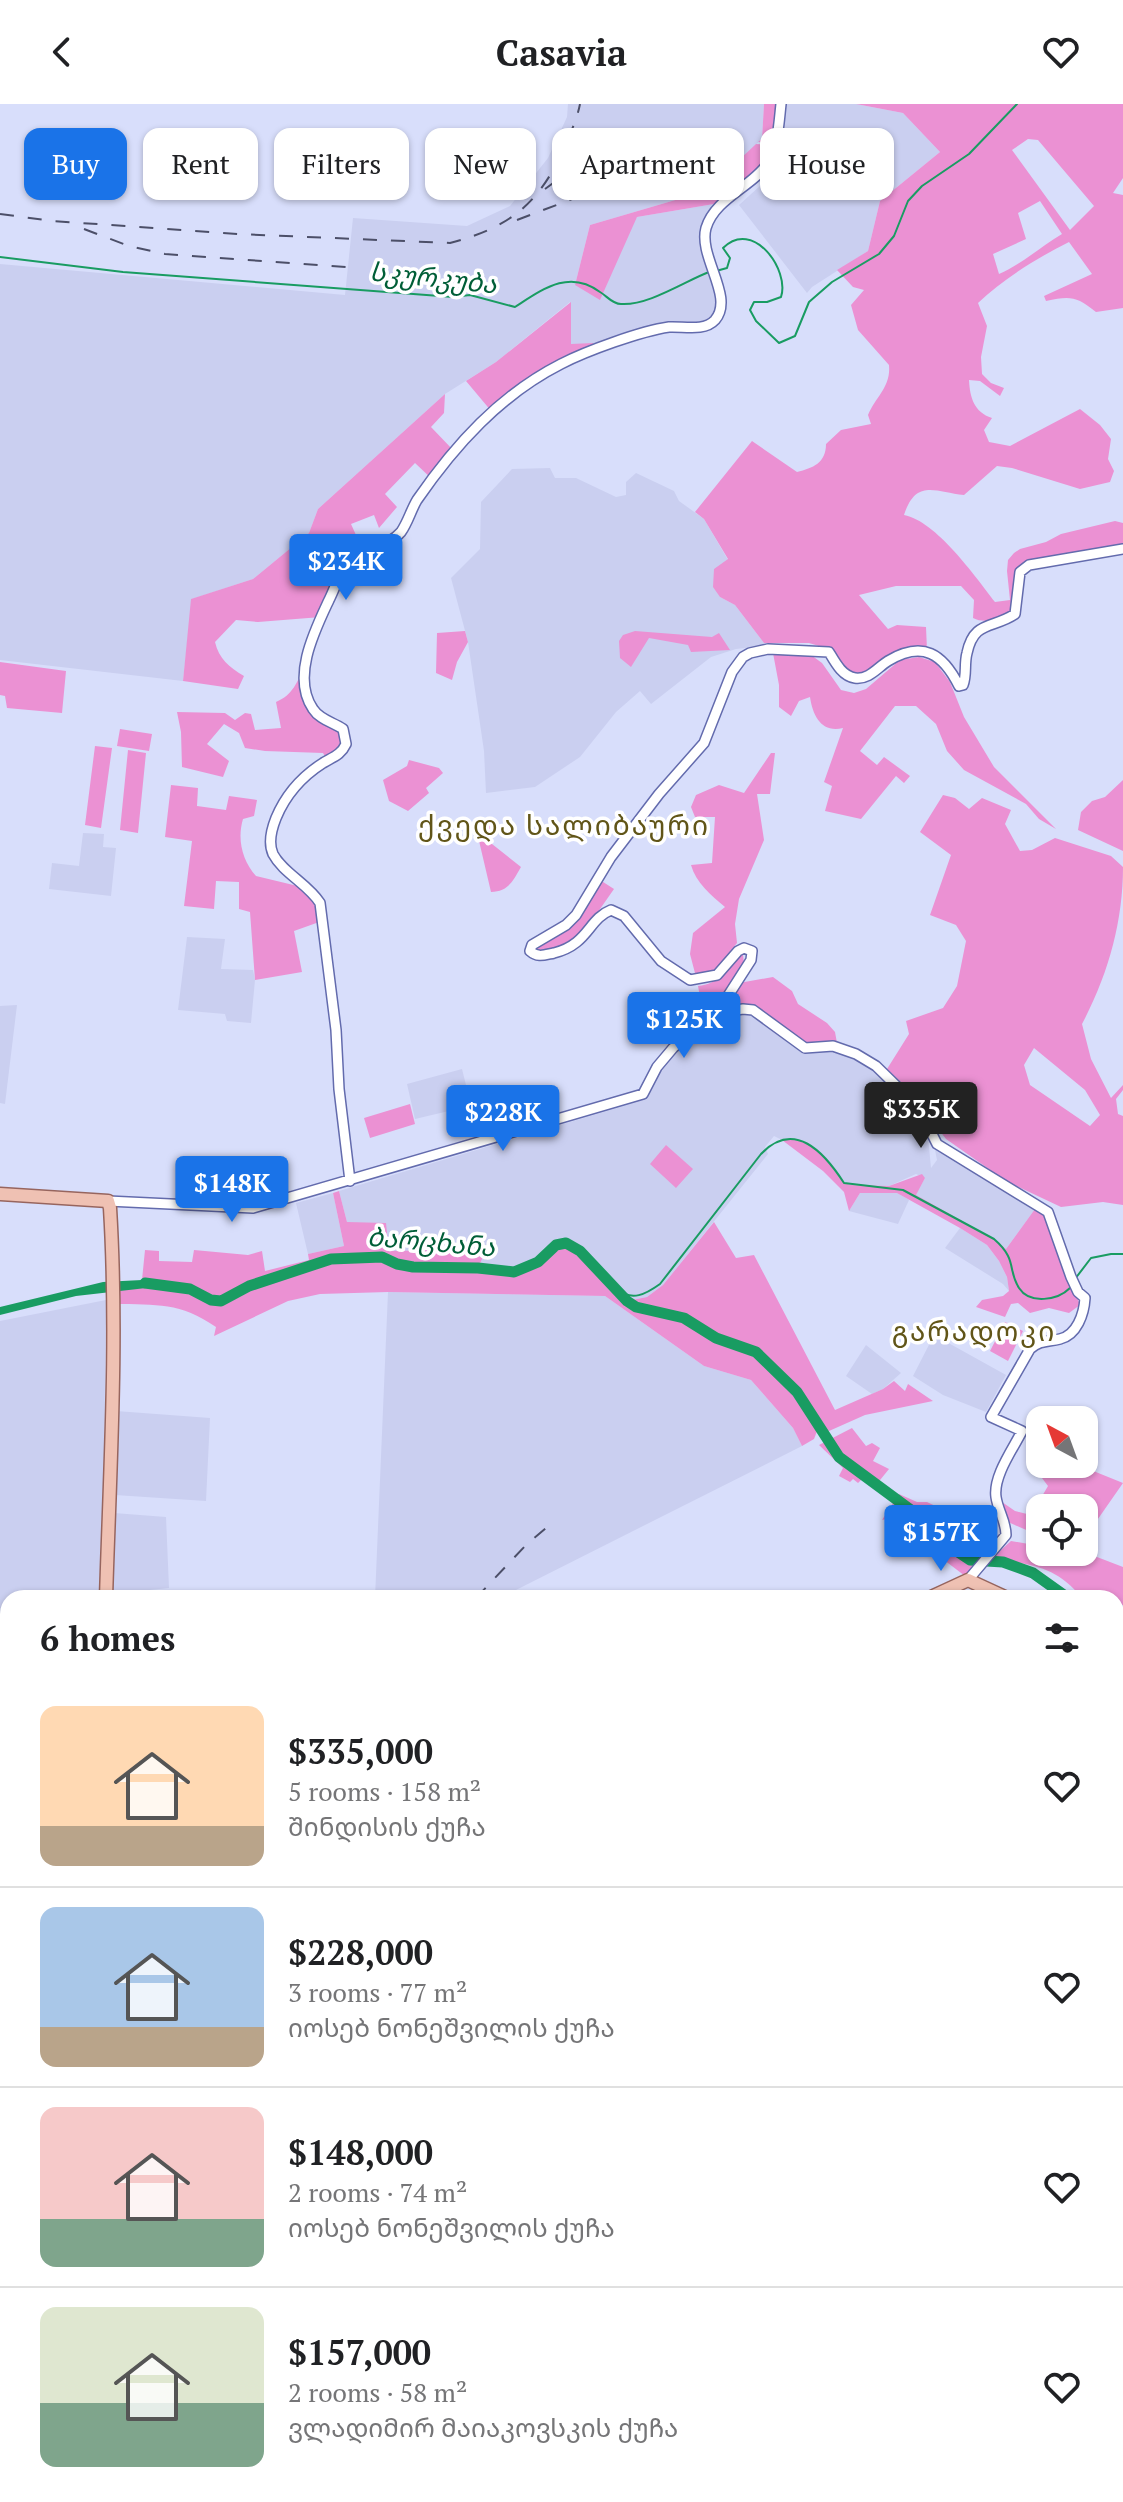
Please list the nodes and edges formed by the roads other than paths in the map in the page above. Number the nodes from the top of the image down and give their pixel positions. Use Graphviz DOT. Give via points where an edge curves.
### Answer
graph roads {
  1 [pos="781,104"];
  2 [pos="1123,549"];
  3 [pos="717,1013"];
  4 [pos="350,1181"];
  5 [pos="0,1194"];
  6 [pos="108,1201"];
  7 [pos="971,1577"];
  8 [pos="106,1590"];
  9 [pos="945,1590"];
  10 [pos="992,1590"];
  1 -- 4 [label="street" via="770,160 707,225 704,241 721,304 717,318 707,326 659,329 571,359 475,426 419,497 400,533 350,564 339,577 312,638 305,670 309,702 321,717 343,729 346,744 290,790 271,828 272,851 320,903"];
  2 -- 3 [label="street" via="1029,565 1020,572 1015,614 973,634 963,685 934,654 914,650 857,679 846,675 829,652 768,649 743,657 704,743 611,857 576,915 530,951 541,956 565,950 611,910 624,916 661,961 690,980 717,975 738,951 752,951"];
  3 -- 4 [label="street" via="673,1048 636,1098"];
  3 -- 7 [label="street" via="753,1010 805,1048 833,1046 876,1066 919,1108 937,1144 1048,1212 1073,1281 1085,1298 1082,1315 1062,1339 1038,1342 1030,1349 991,1417 1022,1431 995,1494 1006,1535"];
  4 -- 6 [label="street" via="253,1208"];
  5 -- 6 [label="main road"];
  6 -- 8 [label="main road" via="113,1298"];
  7 -- 9 [label="main road"];
  7 -- 10 [label="main road"];
}
